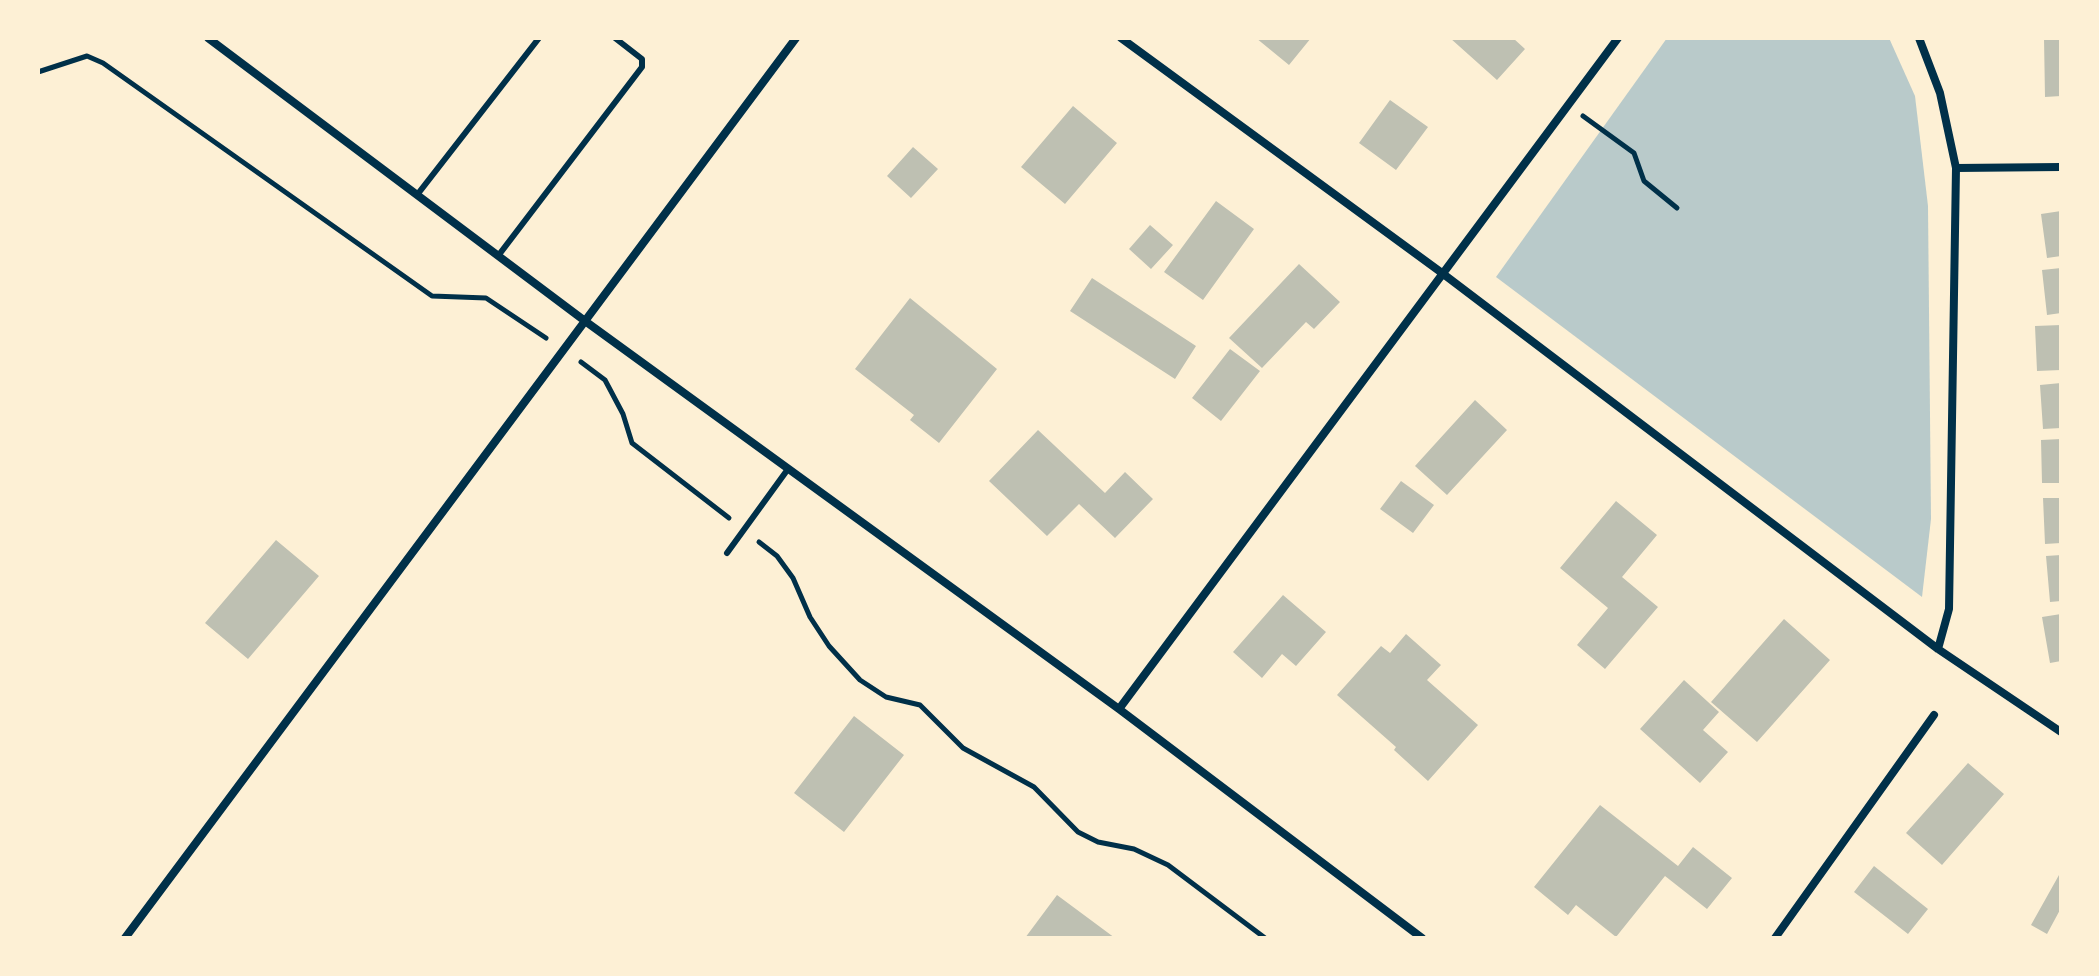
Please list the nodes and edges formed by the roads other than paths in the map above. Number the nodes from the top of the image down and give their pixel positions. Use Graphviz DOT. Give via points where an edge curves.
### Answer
graph roads {
  1 [pos="208,38"];
  2 [pos="539,38"];
  3 [pos="615,38"];
  4 [pos="796,38"];
  5 [pos="1121,38"];
  6 [pos="1618,38"];
  7 [pos="1919,38"];
  8 [pos="2061,167"];
  9 [pos="1956,168"];
  10 [pos="417,195"];
  11 [pos="498,256"];
  12 [pos="1442,273"];
  13 [pos="585,321"];
  14 [pos="788,469"];
  15 [pos="727,553"];
  16 [pos="1938,649"];
  17 [pos="1119,709"];
  18 [pos="1934,715"];
  19 [pos="2061,732"];
  20 [pos="125,938"];
  21 [pos="1422,938"];
  22 [pos="1775,938"];
  1 -- 10 [label="street"];
  2 -- 10 [label="lane"];
  3 -- 11 [label="lane" via="642,59 642,67"];
  4 -- 13 [label="street"];
  5 -- 12 [label="street"];
  6 -- 12 [label="street"];
  7 -- 9 [label="street" via="1940,93"];
  8 -- 9 [label="street"];
  9 -- 16 [label="street" via="1949,609"];
  10 -- 11 [label="street"];
  11 -- 13 [label="street"];
  12 -- 16 [label="street"];
  12 -- 17 [label="street"];
  13 -- 14 [label="street"];
  13 -- 20 [label="street"];
  14 -- 15 [label="lane"];
  14 -- 17 [label="street"];
  16 -- 19 [label="street"];
  17 -- 21 [label="street"];
  18 -- 22 [label="street"];
}
